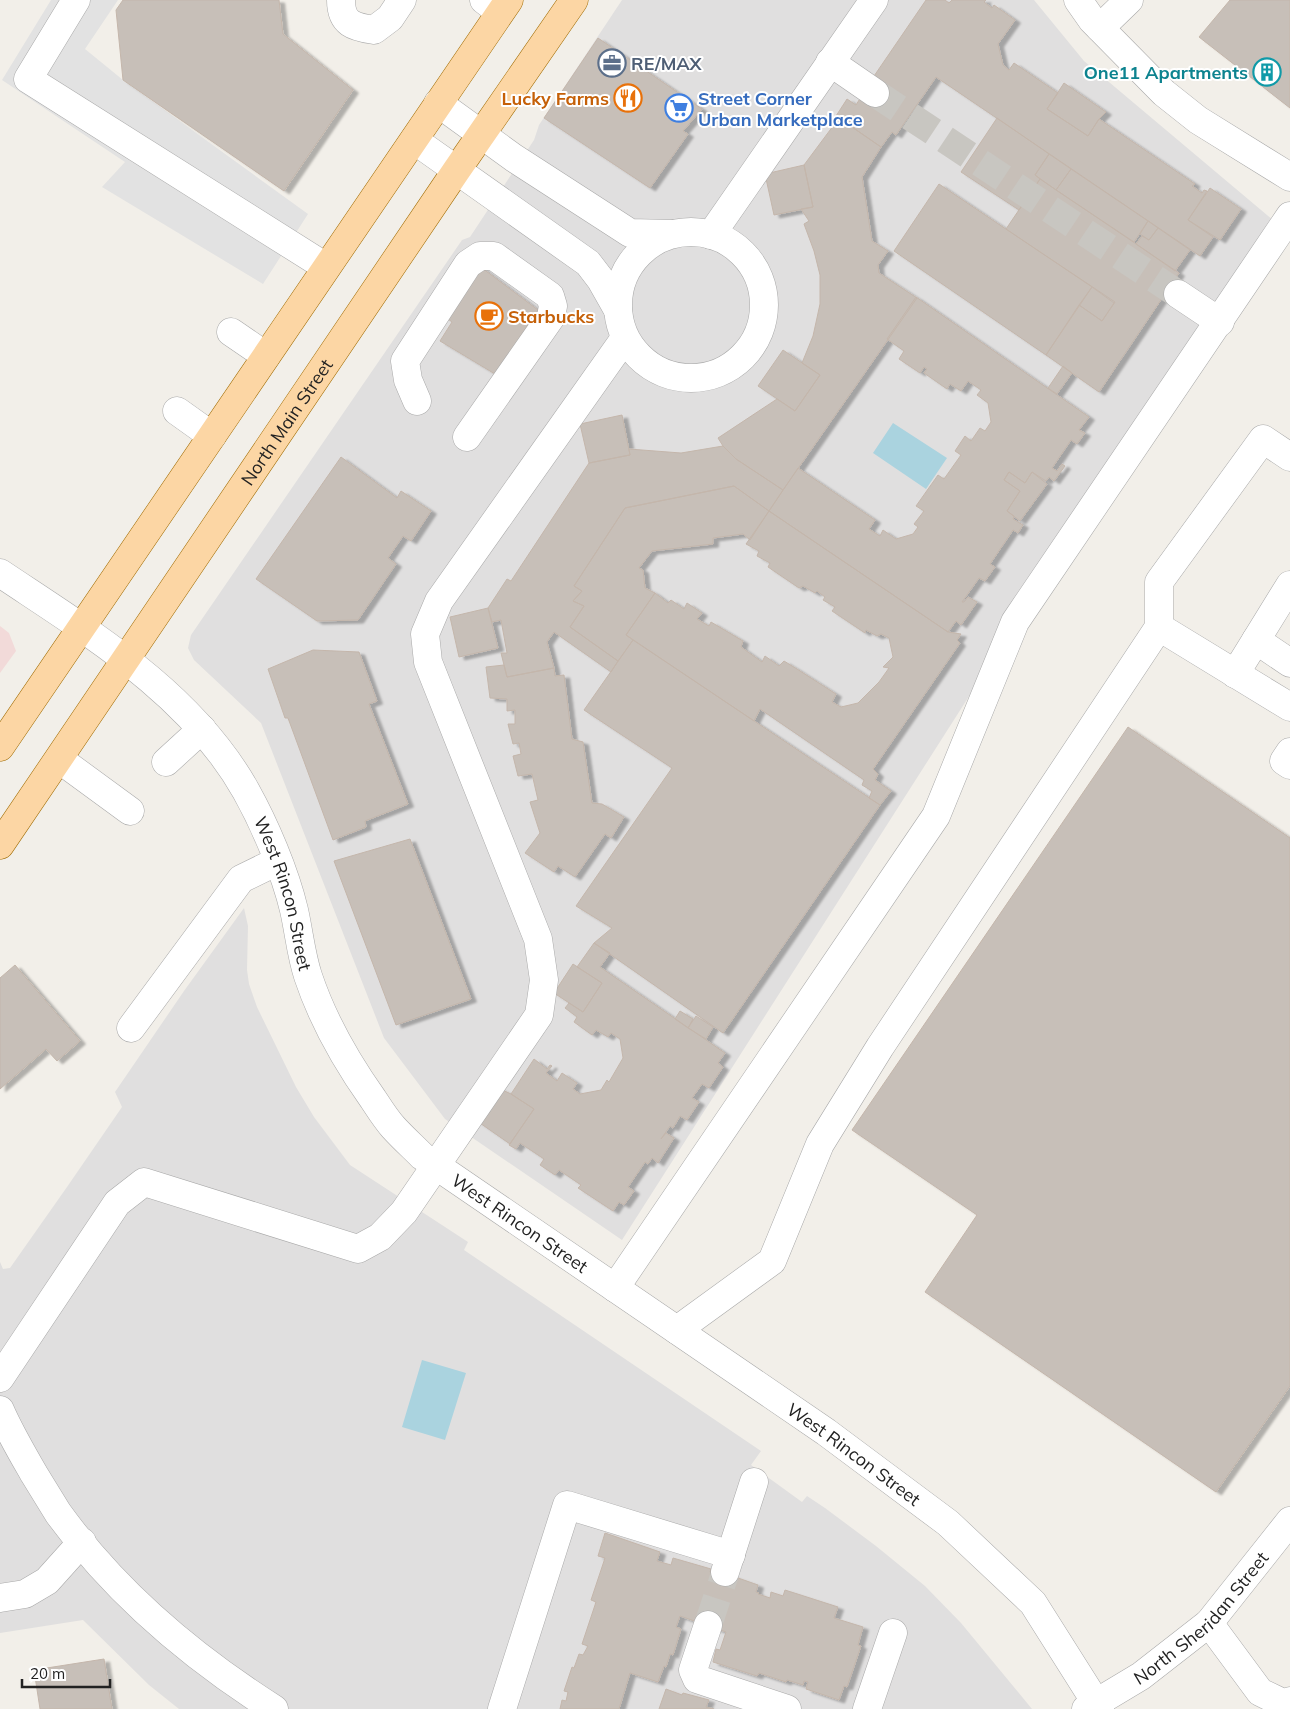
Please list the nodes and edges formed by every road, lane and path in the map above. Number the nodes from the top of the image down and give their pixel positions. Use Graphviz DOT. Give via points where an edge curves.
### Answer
graph roads {
  1 [pos="76,0"];
  2 [pos="341,0"];
  3 [pos="402,0"];
  4 [pos="574,0"];
  5 [pos="874,0"];
  6 [pos="1078,0"];
  7 [pos="1129,0"];
  8 [pos="498,4"];
  9 [pos="1100,28"];
  10 [pos="830,62"];
  11 [pos="875,93"];
  12 [pos="438,104"];
  13 [pos="481,134"];
  14 [pos="414,140"];
  15 [pos="456,171"];
  16 [pos="1290,177"];
  17 [pos="1290,216"];
  18 [pos="673,234"];
  19 [pos="711,235"];
  20 [pos="326,267"];
  21 [pos="1178,294"];
  22 [pos="618,310"];
  23 [pos="1220,322"];
  24 [pos="231,332"];
  25 [pos="625,338"];
  26 [pos="266,356"];
  27 [pos="417,401"];
  28 [pos="177,411"];
  29 [pos="212,436"];
  30 [pos="467,437"];
  31 [pos="1290,457"];
  32 [pos="0,573"];
  33 [pos="1290,585"];
  34 [pos="1159,627"];
  35 [pos="82,628"];
  36 [pos="1256,640"];
  37 [pos="126,660"];
  38 [pos="1290,662"];
  39 [pos="1236,674"];
  40 [pos="1290,707"];
  41 [pos="202,729"];
  42 [pos="0,747"];
  43 [pos="1290,752"];
  44 [pos="59,759"];
  45 [pos="166,762"];
  46 [pos="1290,765"];
  47 [pos="130,811"];
  48 [pos="0,845"];
  49 [pos="278,862"];
  50 [pos="131,1028"];
  51 [pos="435,1165"];
  52 [pos="615,1288"];
  53 [pos="677,1330"];
  54 [pos="0,1378"];
  55 [pos="0,1410"];
  56 [pos="754,1482"];
  57 [pos="1290,1520"];
  58 [pos="82,1542"];
  59 [pos="0,1598"];
  60 [pos="1209,1623"];
  61 [pos="708,1626"];
  62 [pos="893,1633"];
  63 [pos="1286,1705"];
  64 [pos="1095,1707"];
  65 [pos="274,1709"];
  66 [pos="502,1709"];
  67 [pos="787,1709"];
  68 [pos="867,1709"];
  1 -- 20 [label="street" via="28,79"];
  2 -- 3 [label="street" via="344,16 354,27 374,30 390,18"];
  4 -- 13 [label="main road, North Main Street"];
  5 -- 10 [label="street"];
  6 -- 9 [label="street"];
  7 -- 9 [label="street"];
  8 -- 12 [label="main road"];
  9 -- 16 [label="street" via="1164,92 1198,120"];
  10 -- 11 [label="street"];
  10 -- 19 [label="street"];
  12 -- 13 [label="street"];
  12 -- 14 [label="main road"];
  13 -- 15 [label="main road, North Main Street"];
  13 -- 18 [label="street" via="630,233"];
  14 -- 15 [label="street"];
  14 -- 20 [label="main road"];
  15 -- 22 [label="street" via="588,263"];
  15 -- 37 [label="main road, North Main Street"];
  17 -- 23 [label="street"];
  18 -- 19 [label="street"];
  18 -- 22 [label="street" via="657,240 632,262 618,293"];
  19 -- 25 [label="street" via="733,245 750,262 761,284 765,308 760,332 748,353 729,368 707,377 683,378 659,371 639,357"];
  20 -- 26 [label="main road"];
  21 -- 23 [label="street"];
  22 -- 25 [label="street"];
  23 -- 52 [label="street" via="1015,622 936,816"];
  24 -- 26 [label="street"];
  25 -- 51 [label="street" via="439,602 425,634 428,662 538,939 544,980 539,1015"];
  26 -- 29 [label="main road"];
  27 -- 30 [label="street" via="408,380 406,361 468,264 480,256 494,256 550,296 553,306 551,317"];
  28 -- 29 [label="street"];
  29 -- 35 [label="main road"];
  31 -- 34 [label="street" via="1263,439 1159,582"];
  32 -- 35 [label="street, West Rincon Street"];
  33 -- 36 [label="street"];
  34 -- 39 [label="street"];
  34 -- 53 [label="street" via="875,1055 820,1144 772,1261"];
  35 -- 37 [label="street, West Rincon Street"];
  35 -- 42 [label="main road"];
  36 -- 38 [label="street"];
  36 -- 39 [label="street"];
  37 -- 41 [label="street, West Rincon Street" via="175,700"];
  37 -- 44 [label="main road, North Main Street"];
  39 -- 40 [label="street"];
  41 -- 45 [label="street"];
  41 -- 49 [label="street, West Rincon Street" via="246,791"];
  43 -- 46 [label="street" via="1284,760"];
  44 -- 47 [label="street"];
  44 -- 48 [label="main road, North Main Street"];
  49 -- 50 [label="street" via="241,879"];
  49 -- 51 [label="street, West Rincon Street" via="294,909 308,974 344,1057 392,1126"];
  51 -- 52 [label="street, West Rincon Street"];
  51 -- 54 [label="street" via="404,1212 380,1237 358,1249 144,1182 117,1203"];
  52 -- 53 [label="street, West Rincon Street"];
  53 -- 64 [label="street, West Rincon Street" via="826,1432 948,1523 1033,1603"];
  55 -- 58 [label="street" via="10,1434 58,1512"];
  56 -- 66 [label="street" via="728,1564 567,1505"];
  57 -- 60 [label="street, North Sheridan Street"];
  58 -- 59 [label="street" via="47,1581 24,1594"];
  58 -- 65 [label="street" via="102,1567 163,1627 230,1681"];
  60 -- 63 [label="street" via="1260,1692"];
  60 -- 64 [label="street, North Sheridan Street"];
  61 -- 67 [label="street" via="693,1670 697,1679"];
  62 -- 68 [label="street"];
}
